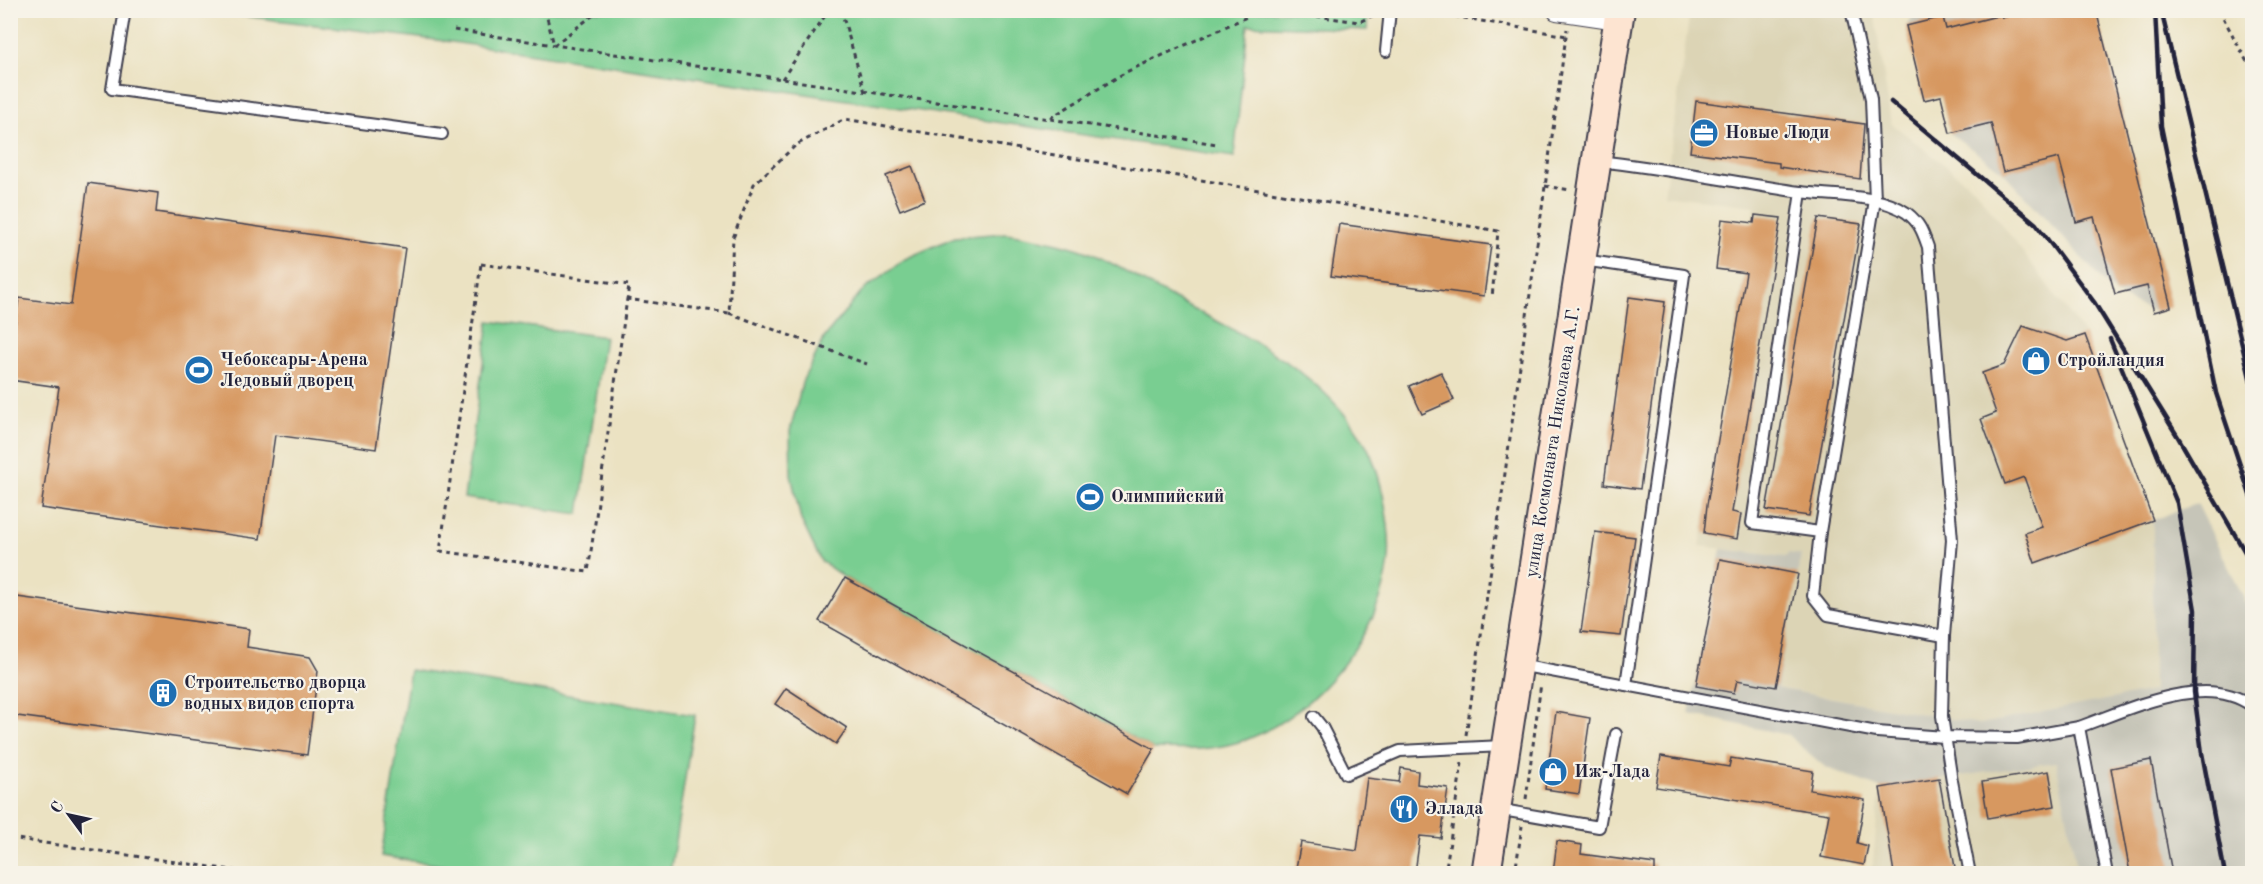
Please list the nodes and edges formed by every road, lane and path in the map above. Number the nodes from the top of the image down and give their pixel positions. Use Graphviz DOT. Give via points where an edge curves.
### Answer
graph roads {
  1 [pos="125,10"];
  2 [pos="545,10"];
  3 [pos="600,10"];
  4 [pos="829,10"];
  5 [pos="841,10"];
  6 [pos="1262,10"];
  7 [pos="1272,10"];
  8 [pos="1385,10"];
  9 [pos="1390,10"];
  10 [pos="1410,10"];
  11 [pos="1851,10"];
  12 [pos="2218,10"];
  13 [pos="1563,11"];
  14 [pos="1619,15"];
  15 [pos="454,30"];
  16 [pos="1566,36"];
  17 [pos="554,45"];
  18 [pos="1386,51"];
  19 [pos="2253,71"];
  20 [pos="782,79"];
  21 [pos="865,92"];
  22 [pos="1049,119"];
  23 [pos="442,134"];
  24 [pos="1217,144"];
  25 [pos="1596,161"];
  26 [pos="1801,192"];
  27 [pos="1875,200"];
  28 [pos="1581,260"];
  29 [pos="1492,297"];
  30 [pos="626,298"];
  31 [pos="729,313"];
  32 [pos="867,364"];
  33 [pos="1820,532"];
  34 [pos="1944,636"];
  35 [pos="1519,664"];
  36 [pos="1626,685"];
  37 [pos="2253,706"];
  38 [pos="1314,717"];
  39 [pos="2079,727"];
  40 [pos="1616,734"];
  41 [pos="1946,737"];
  42 [pos="1506,746"];
  43 [pos="1464,748"];
  44 [pos="1496,809"];
  45 [pos="10,838"];
  46 [pos="259,873"];
  47 [pos="1445,873"];
  48 [pos="1486,873"];
  49 [pos="1970,873"];
  50 [pos="2107,873"];
  1 -- 23 [label="lane" via="112,89"];
  2 -- 17 [label="path"];
  3 -- 17 [label="path"];
  4 -- 20 [label="path"];
  5 -- 21 [label="path"];
  6 -- 22 [label="path" via="1126,72"];
  7 -- 8 [label="path" via="1359,22"];
  9 -- 18 [label="lane"];
  10 -- 16 [label="path"];
  11 -- 27 [label="lane" via="1871,99"];
  12 -- 19 [label="path"];
  13 -- 14 [label="street"];
  13 -- 16 [label="path"];
  14 -- 25 [label="street, улица Космонавта Николаева А.Г."];
  15 -- 17 [label="path"];
  16 -- 43 [label="path"];
  17 -- 20 [label="path"];
  20 -- 21 [label="path"];
  21 -- 22 [label="path"];
  22 -- 24 [label="path"];
  25 -- 26 [label="lane"];
  25 -- 28 [label="street, улица Космонавта Николаева А.Г."];
  26 -- 27 [label="lane"];
  26 -- 33 [label="lane" via="1752,523"];
  27 -- 33 [label="lane"];
  27 -- 34 [label="lane" via="1906,212 1921,227 1928,247 1952,540"];
  28 -- 35 [label="street, улица Космонавта Николаева А.Г."];
  28 -- 36 [label="lane" via="1684,275"];
  29 -- 31 [label="path" via="1498,231 845,119 796,145 754,184 733,238"];
  30 -- 30 [label="path" via="588,572 440,551 481,264 629,285"];
  30 -- 31 [label="path"];
  31 -- 32 [label="path"];
  33 -- 34 [label="lane" via="1813,596 1828,615"];
  34 -- 41 [label="lane" via="1942,716"];
  35 -- 36 [label="lane"];
  35 -- 42 [label="street, улица Космонавта Николаева А.Г."];
  36 -- 41 [label="lane" via="1877,732"];
  37 -- 39 [label="lane" via="2241,697 2193,692"];
  38 -- 43 [label="lane" via="1346,774 1400,751"];
  39 -- 41 [label="lane" via="2018,738"];
  39 -- 50 [label="lane"];
  40 -- 44 [label="lane" via="1599,826"];
  41 -- 49 [label="lane"];
  42 -- 43 [label="lane"];
  42 -- 44 [label="street, улица Космонавта Николаева А.Г."];
  43 -- 47 [label="path"];
  44 -- 48 [label="street, улица Космонавта Николаева А.Г."];
  45 -- 46 [label="path"];
}
